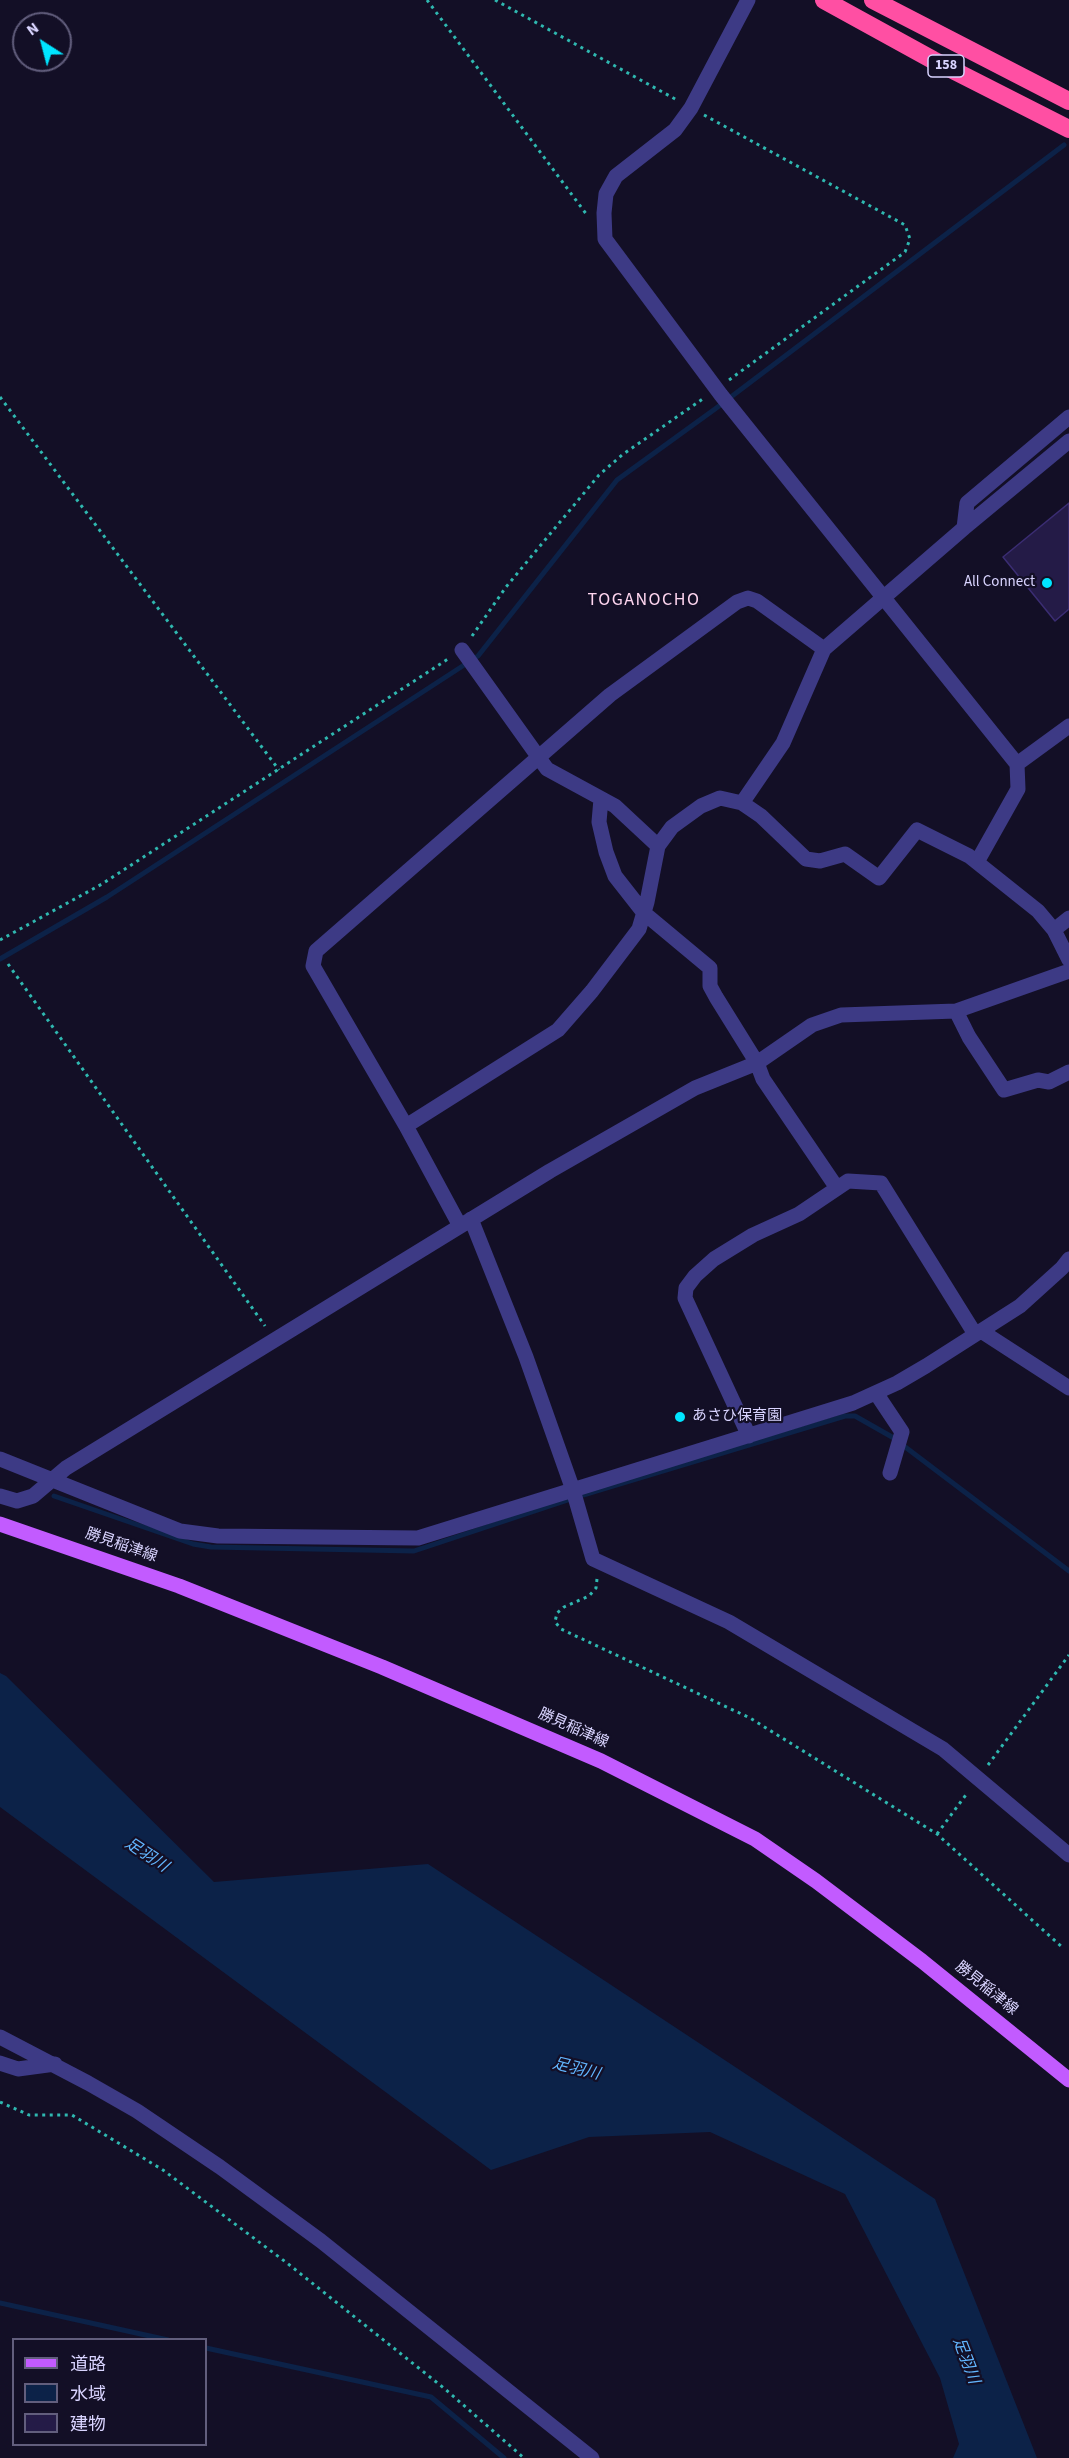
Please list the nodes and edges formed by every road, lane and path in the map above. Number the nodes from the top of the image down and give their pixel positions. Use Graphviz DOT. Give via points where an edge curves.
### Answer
graph roads {
  1 [pos="427,0"];
  2 [pos="495,0"];
  3 [pos="748,0"];
  4 [pos="824,0"];
  5 [pos="873,0"];
  6 [pos="1069,101"];
  7 [pos="691,108"];
  8 [pos="1069,129"];
  9 [pos="605,239"];
  10 [pos="0,397"];
  11 [pos="722,397"];
  12 [pos="1069,417"];
  13 [pos="1069,441"];
  14 [pos="964,528"];
  15 [pos="884,597"];
  16 [pos="824,649"];
  17 [pos="468,657"];
  18 [pos="1069,726"];
  19 [pos="540,758"];
  20 [pos="1017,764"];
  21 [pos="279,770"];
  22 [pos="601,799"];
  23 [pos="742,803"];
  24 [pos="658,846"];
  25 [pos="977,862"];
  26 [pos="644,913"];
  27 [pos="1069,918"];
  28 [pos="1054,930"];
  29 [pos="0,940"];
  30 [pos="1069,960"];
  31 [pos="8,964"];
  32 [pos="1069,970"];
  33 [pos="956,1011"];
  34 [pos="757,1063"];
  35 [pos="1069,1072"];
  36 [pos="406,1126"];
  37 [pos="837,1188"];
  38 [pos="465,1223"];
  39 [pos="1069,1259"];
  40 [pos="978,1333"];
  41 [pos="275,1339"];
  42 [pos="1069,1388"];
  43 [pos="876,1393"];
  44 [pos="749,1436"];
  45 [pos="0,1459"];
  46 [pos="890,1473"];
  47 [pos="52,1479"];
  48 [pos="575,1495"];
  49 [pos="0,1496"];
  50 [pos="0,1524"];
  51 [pos="593,1559"];
  52 [pos="1069,1655"];
  53 [pos="978,1778"];
  54 [pos="937,1834"];
  55 [pos="1069,1855"];
  56 [pos="1063,1948"];
  57 [pos="0,2037"];
  58 [pos="0,2063"];
  59 [pos="55,2064"];
  60 [pos="1069,2080"];
  61 [pos="0,2102"];
  62 [pos="589,2456"];
  63 [pos="524,2458"];
  1 -- 9 [label="path"];
  2 -- 7 [label="path"];
  3 -- 7 [label="street"];
  4 -- 8 [label="highway, 158"];
  5 -- 6 [label="highway, 158"];
  7 -- 9 [label="street" via="675,130 616,176 606,194"];
  7 -- 11 [label="path" via="905,225 910,239 905,252"];
  9 -- 11 [label="street"];
  10 -- 21 [label="path"];
  11 -- 15 [label="street"];
  11 -- 17 [label="path" via="622,455 599,476 506,587"];
  12 -- 14 [label="street" via="967,503"];
  13 -- 14 [label="street"];
  14 -- 15 [label="street"];
  15 -- 16 [label="street"];
  15 -- 20 [label="street"];
  16 -- 19 [label="street" via="757,601 748,598 737,602 610,694"];
  16 -- 23 [label="street" via="783,742"];
  17 -- 19 [label="street"];
  17 -- 21 [label="path"];
  18 -- 20 [label="street"];
  19 -- 22 [label="street" via="547,769"];
  19 -- 36 [label="street" via="316,951 313,966"];
  20 -- 25 [label="street" via="1018,789"];
  21 -- 29 [label="path" via="102,884"];
  22 -- 24 [label="street" via="615,806"];
  22 -- 26 [label="street" via="599,822 615,876"];
  23 -- 24 [label="street" via="720,798 700,806 672,827"];
  23 -- 25 [label="street" via="806,859 820,861 845,854 879,878 917,830"];
  24 -- 26 [label="street"];
  25 -- 28 [label="street" via="1038,911"];
  26 -- 34 [label="street" via="710,968 710,986"];
  26 -- 36 [label="street" via="639,929 558,1030"];
  27 -- 28 [label="street"];
  28 -- 30 [label="street"];
  31 -- 41 [label="path"];
  32 -- 33 [label="street"];
  33 -- 34 [label="street" via="841,1015 812,1024"];
  33 -- 35 [label="street" via="1004,1090 1038,1080 1048,1082"];
  34 -- 37 [label="street" via="763,1079"];
  34 -- 38 [label="street" via="695,1088"];
  36 -- 38 [label="street"];
  37 -- 40 [label="street" via="848,1181 881,1184"];
  37 -- 44 [label="street" via="799,1214 714,1259 686,1288 685,1298"];
  38 -- 41 [label="street"];
  38 -- 48 [label="street" via="526,1357"];
  39 -- 40 [label="street" via="1020,1306"];
  40 -- 42 [label="street"];
  40 -- 43 [label="street"];
  41 -- 47 [label="street"];
  43 -- 44 [label="street"];
  43 -- 46 [label="street" via="902,1432"];
  44 -- 48 [label="street"];
  45 -- 47 [label="street"];
  47 -- 48 [label="street" via="180,1531 218,1536 418,1538"];
  47 -- 49 [label="street" via="33,1496 17,1501"];
  48 -- 51 [label="street"];
  50 -- 60 [label="main road, 勝見稲津線" via="180,1586 382,1667 590,1756 704,1812 755,1839 816,1881"];
  51 -- 53 [label="street" via="729,1622 943,1749"];
  51 -- 54 [label="path" via="596,1588 557,1613 555,1622 561,1629 750,1718"];
  52 -- 53 [label="path"];
  53 -- 54 [label="path"];
  53 -- 55 [label="street"];
  54 -- 56 [label="path"];
  57 -- 59 [label="street"];
  58 -- 59 [label="street" via="18,2069"];
  59 -- 62 [label="street" via="137,2111 321,2241"];
  61 -- 63 [label="path" via="29,2115 72,2115 163,2170 398,2352"];
}
